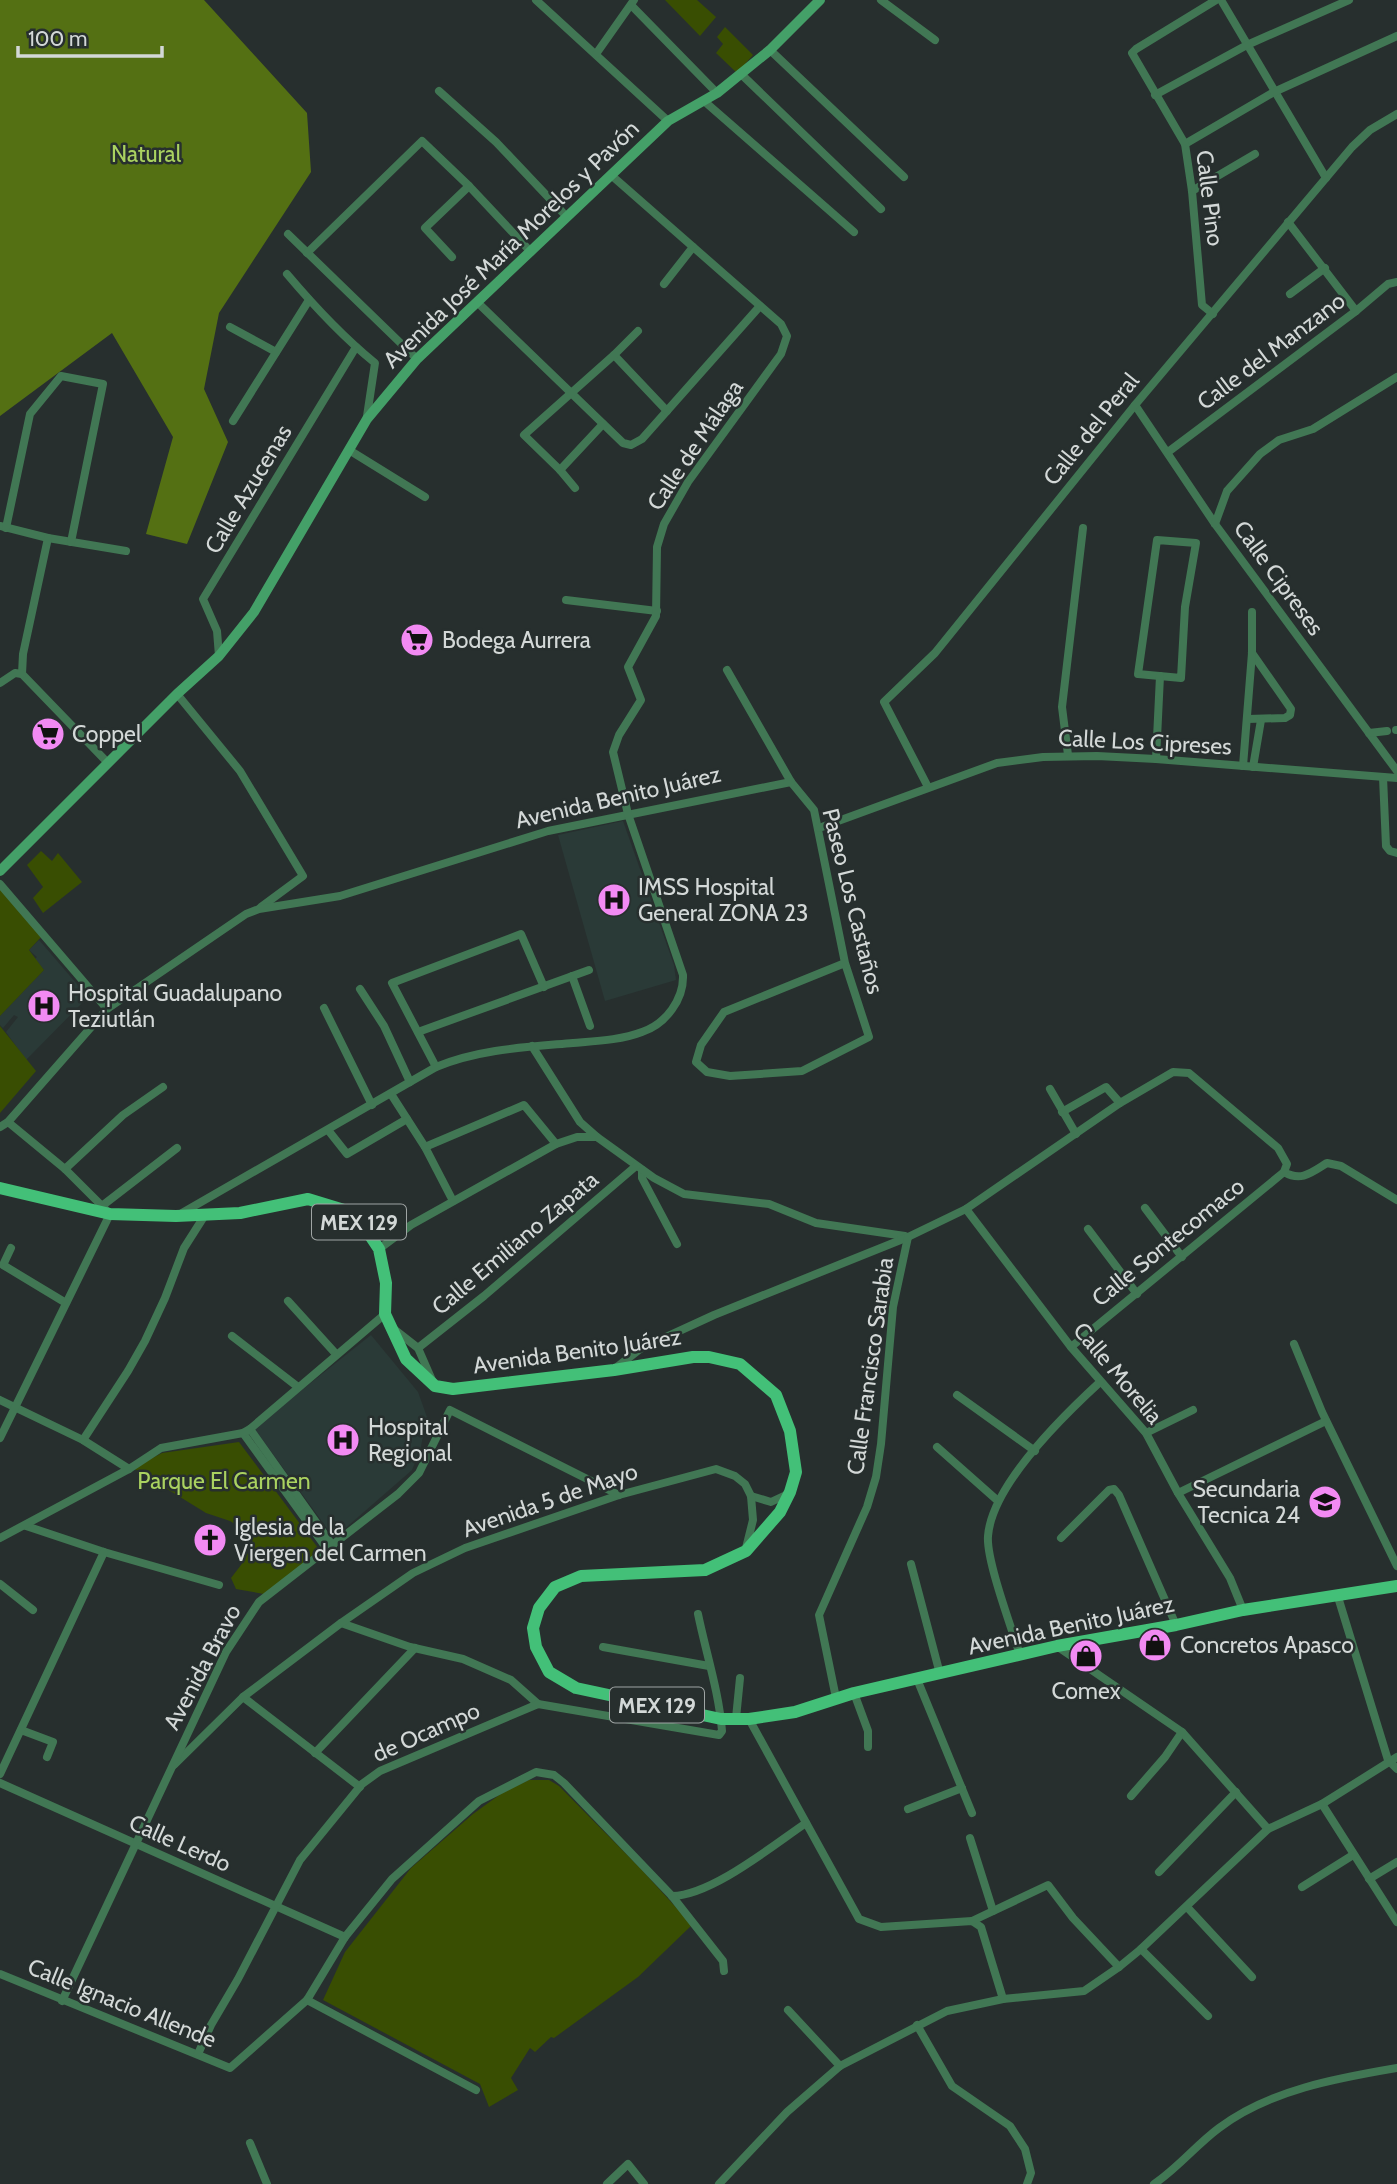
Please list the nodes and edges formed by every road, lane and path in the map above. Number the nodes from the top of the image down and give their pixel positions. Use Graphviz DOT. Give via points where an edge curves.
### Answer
graph roads {
  1 [pos="536,0"];
  2 [pos="820,0"];
  3 [pos="881,0"];
  4 [pos="1216,0"];
  5 [pos="1221,0"];
  6 [pos="1349,0"];
  7 [pos="632,3"];
  8 [pos="1397,36"];
  9 [pos="935,40"];
  10 [pos="1247,45"];
  11 [pos="770,50"];
  12 [pos="596,54"];
  13 [pos="741,74"];
  14 [pos="439,91"];
  15 [pos="1274,92"];
  16 [pos="717,93"];
  17 [pos="1155,95"];
  18 [pos="704,101"];
  19 [pos="1397,114"];
  20 [pos="668,121"];
  21 [pos="1185,144"];
  22 [pos="1255,154"];
  23 [pos="611,175"];
  24 [pos="904,177"];
  25 [pos="1326,178"];
  26 [pos="469,186"];
  27 [pos="1192,191"];
  28 [pos="881,209"];
  29 [pos="566,217"];
  30 [pos="1288,222"];
  31 [pos="854,232"];
  32 [pos="288,234"];
  33 [pos="693,247"];
  34 [pos="531,252"];
  35 [pos="307,253"];
  36 [pos="452,257"];
  37 [pos="1325,268"];
  38 [pos="287,274"];
  39 [pos="1397,282"];
  40 [pos="663,284"];
  41 [pos="1290,293"];
  42 [pos="309,300"];
  43 [pos="477,302"];
  44 [pos="760,306"];
  45 [pos="1356,311"];
  46 [pos="1213,314"];
  47 [pos="230,327"];
  48 [pos="638,331"];
  49 [pos="356,347"];
  50 [pos="276,352"];
  51 [pos="614,355"];
  52 [pos="417,359"];
  53 [pos="1397,377"];
  54 [pos="572,394"];
  55 [pos="1135,405"];
  56 [pos="667,411"];
  57 [pos="367,419"];
  58 [pos="233,421"];
  59 [pos="603,424"];
  60 [pos="349,450"];
  61 [pos="1168,452"];
  62 [pos="560,470"];
  63 [pos="575,488"];
  64 [pos="425,497"];
  65 [pos="1215,524"];
  66 [pos="3,527"];
  67 [pos="1083,528"];
  68 [pos="48,538"];
  69 [pos="71,542"];
  70 [pos="125,551"];
  71 [pos="566,600"];
  72 [pos="657,611"];
  73 [pos="1252,612"];
  74 [pos="1252,653"];
  75 [pos="219,656"];
  76 [pos="727,670"];
  77 [pos="22,674"];
  78 [pos="1160,676"];
  79 [pos="0,683"];
  80 [pos="177,694"];
  81 [pos="1248,719"];
  82 [pos="1261,720"];
  83 [pos="1387,731"];
  84 [pos="1369,733"];
  85 [pos="1068,755"];
  86 [pos="1156,759"];
  87 [pos="108,763"];
  88 [pos="1243,766"];
  89 [pos="1253,767"];
  90 [pos="1397,771"];
  91 [pos="1384,777"];
  92 [pos="1397,778"];
  93 [pos="791,782"];
  94 [pos="928,787"];
  95 [pos="628,814"];
  96 [pos="819,828"];
  97 [pos="1397,853"];
  98 [pos="0,871"];
  99 [pos="0,884"];
  100 [pos="259,909"];
  101 [pos="845,963"];
  102 [pos="589,970"];
  103 [pos="572,976"];
  104 [pos="544,986"];
  105 [pos="360,989"];
  106 [pos="324,1008"];
  107 [pos="107,1009"];
  108 [pos="590,1026"];
  109 [pos="418,1032"];
  110 [pos="532,1046"];
  111 [pos="436,1067"];
  112 [pos="410,1083"];
  113 [pos="163,1087"];
  114 [pos="1050,1089"];
  115 [pos="391,1094"];
  116 [pos="1120,1103"];
  117 [pos="372,1105"];
  118 [pos="1062,1112"];
  119 [pos="407,1119"];
  120 [pos="4,1125"];
  121 [pos="328,1130"];
  122 [pos="1076,1134"];
  123 [pos="597,1137"];
  124 [pos="556,1144"];
  125 [pos="425,1147"];
  126 [pos="177,1148"];
  127 [pos="639,1168"];
  128 [pos="1285,1168"];
  129 [pos="65,1169"];
  130 [pos="0,1188"];
  131 [pos="1397,1200"];
  132 [pos="453,1201"];
  133 [pos="1145,1208"];
  134 [pos="966,1209"];
  135 [pos="103,1210"];
  136 [pos="205,1215"];
  137 [pos="176,1216"];
  138 [pos="1088,1228"];
  139 [pos="908,1237"];
  140 [pos="677,1244"];
  141 [pos="10,1248"];
  142 [pos="379,1249"];
  143 [pos="1182,1256"];
  144 [pos="1137,1294"];
  145 [pos="288,1301"];
  146 [pos="66,1303"];
  147 [pos="387,1320"];
  148 [pos="232,1336"];
  149 [pos="1294,1344"];
  150 [pos="1071,1347"];
  151 [pos="418,1348"];
  152 [pos="337,1354"];
  153 [pos="614,1370"];
  154 [pos="1100,1382"];
  155 [pos="435,1386"];
  156 [pos="298,1387"];
  157 [pos="957,1395"];
  158 [pos="0,1400"];
  159 [pos="16,1408"];
  160 [pos="1193,1410"];
  161 [pos="1326,1421"];
  162 [pos="246,1431"];
  163 [pos="1146,1433"];
  164 [pos="0,1438"];
  165 [pos="83,1440"];
  166 [pos="937,1447"];
  167 [pos="1035,1451"];
  168 [pos="129,1469"];
  169 [pos="790,1492"];
  170 [pos="1178,1493"];
  171 [pos="619,1494"];
  172 [pos="751,1496"];
  173 [pos="998,1501"];
  174 [pos="26,1526"];
  175 [pos="0,1538"];
  176 [pos="1061,1538"];
  177 [pos="330,1548"];
  178 [pos="746,1551"];
  179 [pos="104,1552"];
  180 [pos="911,1564"];
  181 [pos="1397,1566"];
  182 [pos="0,1584"];
  183 [pos="219,1585"];
  184 [pos="1397,1586"];
  185 [pos="1338,1597"];
  186 [pos="33,1610"];
  187 [pos="1243,1610"];
  188 [pos="698,1614"];
  189 [pos="341,1623"];
  190 [pos="1176,1625"];
  191 [pos="1057,1646"];
  192 [pos="412,1647"];
  193 [pos="603,1647"];
  194 [pos="1020,1655"];
  195 [pos="709,1667"];
  196 [pos="940,1674"];
  197 [pos="740,1678"];
  198 [pos="917,1679"];
  199 [pos="853,1693"];
  200 [pos="244,1696"];
  201 [pos="836,1698"];
  202 [pos="538,1704"];
  203 [pos="721,1719"];
  204 [pos="742,1719"];
  205 [pos="20,1730"];
  206 [pos="1182,1732"];
  207 [pos="868,1747"];
  208 [pos="314,1749"];
  209 [pos="47,1757"];
  210 [pos="1393,1759"];
  211 [pos="170,1769"];
  212 [pos="1397,1769"];
  213 [pos="0,1774"];
  214 [pos="0,1783"];
  215 [pos="361,1786"];
  216 [pos="962,1788"];
  217 [pos="1236,1792"];
  218 [pos="1131,1796"];
  219 [pos="1322,1804"];
  220 [pos="908,1809"];
  221 [pos="972,1812"];
  222 [pos="806,1823"];
  223 [pos="1268,1829"];
  224 [pos="970,1838"];
  225 [pos="134,1844"];
  226 [pos="1353,1855"];
  227 [pos="1397,1862"];
  228 [pos="1160,1872"];
  229 [pos="1369,1879"];
  230 [pos="1302,1887"];
  231 [pos="672,1896"];
  232 [pos="276,1907"];
  233 [pos="1187,1907"];
  234 [pos="993,1911"];
  235 [pos="972,1921"];
  236 [pos="1397,1922"];
  237 [pos="345,1937"];
  238 [pos="1141,1949"];
  239 [pos="1119,1967"];
  240 [pos="724,1971"];
  241 [pos="0,1974"];
  242 [pos="1252,1976"];
  243 [pos="1003,1999"];
  244 [pos="307,2000"];
  245 [pos="62,2001"];
  246 [pos="788,2010"];
  247 [pos="1208,2016"];
  248 [pos="917,2025"];
  249 [pos="198,2054"];
  250 [pos="840,2066"];
  251 [pos="1397,2068"];
  252 [pos="476,2090"];
  253 [pos="250,2143"];
  254 [pos="267,2184"];
  255 [pos="607,2184"];
  256 [pos="644,2184"];
  257 [pos="719,2184"];
  258 [pos="1027,2184"];
  259 [pos="1154,2184"];
  1 -- 12 [label="street"];
  2 -- 11 [label="main road, Avenida José María Morelos y Pavón"];
  3 -- 9 [label="street"];
  4 -- 17 [label="street, Calle Pino" via="1132,53"];
  5 -- 10 [label="street"];
  6 -- 10 [label="street"];
  7 -- 12 [label="street"];
  7 -- 16 [label="street"];
  8 -- 15 [label="street"];
  10 -- 15 [label="street"];
  10 -- 17 [label="street"];
  11 -- 13 [label="main road, Avenida José María Morelos y Pavón"];
  11 -- 24 [label="street"];
  12 -- 20 [label="street"];
  13 -- 16 [label="main road, Avenida José María Morelos y Pavón"];
  13 -- 28 [label="street"];
  14 -- 29 [label="street" via="496,142"];
  15 -- 21 [label="street"];
  15 -- 25 [label="street"];
  16 -- 18 [label="main road, Avenida José María Morelos y Pavón"];
  17 -- 21 [label="street, Calle Pino"];
  18 -- 20 [label="main road, Avenida José María Morelos y Pavón"];
  18 -- 31 [label="street"];
  19 -- 25 [label="street, Calle del Peral" via="1370,130"];
  20 -- 23 [label="main road, Avenida José María Morelos y Pavón"];
  21 -- 27 [label="street, Calle Pino"];
  22 -- 27 [label="street"];
  23 -- 29 [label="main road, Avenida José María Morelos y Pavón"];
  23 -- 33 [label="street"];
  25 -- 30 [label="street, Calle del Peral"];
  26 -- 34 [label="street"];
  26 -- 35 [label="street" via="422,141"];
  26 -- 36 [label="street" via="425,228"];
  27 -- 46 [label="street, Calle Pino" via="1202,305"];
  29 -- 34 [label="main road, Avenida José María Morelos y Pavón"];
  30 -- 37 [label="street"];
  30 -- 46 [label="street, Calle del Peral"];
  32 -- 35 [label="street"];
  33 -- 40 [label="street"];
  33 -- 44 [label="street"];
  34 -- 43 [label="main road, Avenida José María Morelos y Pavón"];
  35 -- 52 [label="street"];
  37 -- 41 [label="street"];
  37 -- 45 [label="street"];
  38 -- 42 [label="street"];
  39 -- 45 [label="street, Calle del Manzano" via="1388,284"];
  42 -- 49 [label="street"];
  42 -- 50 [label="street"];
  43 -- 52 [label="main road, Avenida José María Morelos y Pavón"];
  43 -- 54 [label="street"];
  44 -- 56 [label="street"];
  44 -- 72 [label="street, Calle de Málaga" via="781,324 787,336 781,354 688,482 664,524 657,547"];
  45 -- 61 [label="street, Calle del Manzano"];
  46 -- 55 [label="street, Calle del Peral"];
  47 -- 50 [label="street"];
  48 -- 51 [label="street"];
  49 -- 57 [label="street" via="375,363"];
  49 -- 75 [label="street, Calle Azucenas" via="203,599 216,631"];
  50 -- 58 [label="street"];
  51 -- 54 [label="street"];
  51 -- 56 [label="street"];
  52 -- 57 [label="main road, Avenida José María Morelos y Pavón"];
  53 -- 65 [label="street" via="1313,429 1279,440 1260,454 1227,491"];
  54 -- 59 [label="street"];
  54 -- 62 [label="street" via="524,435"];
  55 -- 61 [label="street, Calle Cipreses"];
  55 -- 94 [label="street, Calle del Peral" via="935,653 884,702"];
  56 -- 59 [label="street" via="631,445"];
  57 -- 60 [label="main road, Avenida José María Morelos y Pavón"];
  59 -- 62 [label="street"];
  60 -- 64 [label="street"];
  60 -- 75 [label="main road, Avenida José María Morelos y Pavón" via="254,612"];
  61 -- 65 [label="street, Calle Cipreses"];
  62 -- 63 [label="street"];
  65 -- 84 [label="street, Calle Cipreses"];
  66 -- 68 [label="street"];
  66 -- 69 [label="street" via="30,414 61,376 103,384"];
  67 -- 85 [label="street" via="1062,707"];
  68 -- 69 [label="street"];
  68 -- 77 [label="street"];
  69 -- 70 [label="street"];
  71 -- 72 [label="street"];
  72 -- 95 [label="street, Calle de Málaga" via="628,667 641,700 613,752"];
  73 -- 74 [label="street"];
  74 -- 81 [label="street"];
  74 -- 82 [label="street" via="1291,709 1285,718"];
  75 -- 80 [label="main road, Avenida José María Morelos y Pavón"];
  76 -- 93 [label="street, Paseo Los Castaños"];
  77 -- 79 [label="street" via="15,673"];
  77 -- 87 [label="street"];
  78 -- 78 [label="street" via="1138,674 1157,540 1196,543 1185,607 1181,678"];
  78 -- 86 [label="street"];
  80 -- 87 [label="main road, Avenida José María Morelos y Pavón"];
  80 -- 100 [label="street" via="240,771 303,876"];
  81 -- 82 [label="street"];
  81 -- 88 [label="street"];
  82 -- 89 [label="street"];
  83 -- 84 [label="street"];
  84 -- 90 [label="street, Calle Cipreses"];
  85 -- 86 [label="street, Calle Los Cipreses"];
  85 -- 94 [label="street, Calle Los Cipreses" via="997,763"];
  86 -- 88 [label="street, Calle Los Cipreses"];
  87 -- 98 [label="main road, Avenida José María Morelos y Pavón"];
  88 -- 89 [label="street, Calle Los Cipreses"];
  89 -- 91 [label="street, Calle Los Cipreses"];
  91 -- 92 [label="street, Calle Los Cipreses"];
  91 -- 97 [label="street" via="1386,846"];
  93 -- 95 [label="street, Avenida Benito Juárez"];
  93 -- 96 [label="street, Paseo Los Castaños" via="814,810"];
  94 -- 96 [label="street, Calle Los Cipreses"];
  95 -- 100 [label="street, Avenida Benito Juárez" via="548,831 340,896"];
  95 -- 110 [label="street, Calle de Málaga" via="682,975 679,999 660,1022 643,1032"];
  96 -- 101 [label="street, Paseo Los Castaños"];
  99 -- 107 [label="street"];
  100 -- 107 [label="street, Avenida Benito Juárez"];
  101 -- 101 [label="street, Paseo Los Castaños" via="724,1012 701,1045 696,1062 707,1072 730,1076 802,1071 869,1037"];
  102 -- 103 [label="street"];
  103 -- 104 [label="street"];
  103 -- 108 [label="street"];
  104 -- 109 [label="street"];
  104 -- 109 [label="street" via="520,934 392,983"];
  105 -- 112 [label="street" via="384,1026"];
  106 -- 117 [label="street"];
  107 -- 120 [label="street, Avenida Benito Juárez"];
  109 -- 111 [label="street"];
  110 -- 111 [label="street, Calle de Málaga" via="462,1056"];
  110 -- 123 [label="street" via="580,1122"];
  111 -- 112 [label="street, Calle de Málaga"];
  112 -- 115 [label="street, Calle de Málaga"];
  113 -- 129 [label="street" via="123,1115"];
  114 -- 118 [label="street"];
  115 -- 117 [label="street, Calle de Málaga"];
  115 -- 119 [label="street"];
  116 -- 118 [label="street" via="1106,1087"];
  116 -- 122 [label="street"];
  116 -- 128 [label="street" via="1173,1072 1189,1073 1278,1148"];
  117 -- 121 [label="street, Calle de Málaga"];
  118 -- 122 [label="street"];
  119 -- 121 [label="street" via="347,1154"];
  119 -- 125 [label="street"];
  120 -- 129 [label="street"];
  121 -- 137 [label="street, Calle de Málaga"];
  122 -- 134 [label="street"];
  123 -- 124 [label="street"];
  123 -- 127 [label="street"];
  124 -- 125 [label="street" via="524,1105"];
  124 -- 132 [label="street"];
  125 -- 132 [label="street"];
  126 -- 135 [label="street"];
  127 -- 139 [label="street" via="684,1195 769,1205 816,1223"];
  127 -- 140 [label="street"];
  127 -- 151 [label="street, Calle Emiliano Zapata"];
  128 -- 131 [label="street" via="1293,1177 1304,1177 1327,1163 1341,1166"];
  128 -- 143 [label="street, Calle Sontecomaco"];
  129 -- 135 [label="street"];
  130 -- 135 [label="main road, MEX 129"];
  132 -- 142 [label="street"];
  133 -- 143 [label="street"];
  134 -- 139 [label="street"];
  134 -- 150 [label="street, Calle Morelia"];
  135 -- 137 [label="main road, MEX 129"];
  135 -- 146 [label="street"];
  136 -- 137 [label="main road, MEX 129"];
  136 -- 142 [label="main road, MEX 129" via="308,1199 344,1210 363,1225"];
  136 -- 165 [label="street" via="184,1248 145,1341"];
  138 -- 144 [label="street"];
  139 -- 153 [label="street" via="640,1349"];
  139 -- 201 [label="street, Calle Francisco Sarabia" via="893,1307 876,1477 819,1615"];
  141 -- 146 [label="street" via="3,1265"];
  142 -- 147 [label="main road, MEX 129"];
  143 -- 144 [label="street, Calle Sontecomaco"];
  144 -- 150 [label="street, Calle Sontecomaco"];
  145 -- 152 [label="street"];
  146 -- 159 [label="street"];
  147 -- 151 [label="street"];
  147 -- 152 [label="street"];
  147 -- 155 [label="main road, MEX 129" via="405,1359"];
  148 -- 156 [label="street"];
  149 -- 161 [label="street"];
  150 -- 154 [label="street, Calle Morelia"];
  151 -- 155 [label="street"];
  152 -- 156 [label="street"];
  153 -- 155 [label="main road, Avenida Benito Juárez / MEX 129" via="453,1389"];
  153 -- 169 [label="main road, Avenida Benito Juárez / MEX 129" via="693,1357 740,1364 776,1395 790,1431 796,1472"];
  154 -- 163 [label="street, Calle Morelia"];
  154 -- 167 [label="street"];
  156 -- 162 [label="street"];
  157 -- 167 [label="street"];
  158 -- 159 [label="street"];
  159 -- 164 [label="street"];
  159 -- 165 [label="street"];
  160 -- 163 [label="street"];
  161 -- 170 [label="street"];
  161 -- 181 [label="street"];
  162 -- 168 [label="street" via="161,1448"];
  162 -- 177 [label="street"];
  163 -- 170 [label="street, Calle Morelia"];
  165 -- 168 [label="street"];
  166 -- 173 [label="street"];
  167 -- 173 [label="street"];
  168 -- 174 [label="street"];
  169 -- 172 [label="street" via="771,1502"];
  169 -- 178 [label="main road, Avenida Benito Juárez / MEX 129" via="780,1512"];
  170 -- 187 [label="street, Calle Morelia" via="1230,1578"];
  171 -- 172 [label="street, Avenida 5 de Mayo" via="716,1469 746,1484"];
  171 -- 177 [label="street, Avenida Bravo" via="450,1410 419,1473"];
  171 -- 189 [label="street, Avenida 5 de Mayo" via="465,1548 413,1573"];
  172 -- 178 [label="street" via="753,1520"];
  173 -- 194 [label="street" via="987,1538"];
  174 -- 175 [label="street"];
  174 -- 179 [label="street"];
  176 -- 190 [label="street" via="1114,1489"];
  177 -- 211 [label="street, Avenida Bravo" via="259,1602 226,1652"];
  178 -- 203 [label="main road, Avenida Benito Juárez / MEX 129" via="705,1570 582,1576 555,1587 539,1608 533,1628 536,1647 549,1672 576,1688"];
  179 -- 183 [label="street"];
  179 -- 205 [label="street"];
  180 -- 196 [label="street"];
  182 -- 186 [label="street"];
  184 -- 185 [label="main road, Avenida Benito Juárez / MEX 129"];
  185 -- 187 [label="main road, Avenida Benito Juárez / MEX 129"];
  185 -- 210 [label="street"];
  187 -- 190 [label="main road, Avenida Benito Juárez / MEX 129"];
  188 -- 195 [label="street"];
  189 -- 192 [label="street"];
  189 -- 200 [label="street, Avenida 5 de Mayo"];
  190 -- 191 [label="main road, Avenida Benito Juárez / MEX 129"];
  191 -- 194 [label="main road, Avenida Benito Juárez / MEX 129"];
  191 -- 206 [label="street"];
  192 -- 202 [label="street" via="463,1659 511,1680"];
  192 -- 208 [label="street"];
  193 -- 195 [label="street"];
  194 -- 196 [label="main road, Avenida Benito Juárez / MEX 129"];
  195 -- 203 [label="street"];
  196 -- 198 [label="main road, Avenida Benito Juárez / MEX 129"];
  197 -- 204 [label="street"];
  198 -- 199 [label="main road, Avenida Benito Juárez / MEX 129"];
  198 -- 216 [label="street"];
  199 -- 201 [label="main road, Avenida Benito Juárez / MEX 129"];
  199 -- 207 [label="street" via="868,1731"];
  200 -- 208 [label="street"];
  200 -- 211 [label="street, Avenida 5 de Mayo"];
  201 -- 204 [label="main road, Avenida Benito Juárez / MEX 129" via="795,1712"];
  202 -- 203 [label="street" via="719,1735"];
  202 -- 215 [label="street, de Ocampo" via="380,1771"];
  203 -- 204 [label="main road, Avenida Benito Juárez / MEX 129"];
  204 -- 222 [label="street"];
  205 -- 209 [label="street" via="52,1742"];
  205 -- 213 [label="street"];
  206 -- 217 [label="street"];
  206 -- 218 [label="street"];
  208 -- 215 [label="street"];
  210 -- 212 [label="street"];
  210 -- 219 [label="street"];
  211 -- 225 [label="street, Avenida Bravo"];
  214 -- 225 [label="street, Calle Lerdo"];
  215 -- 232 [label="street, de Ocampo" via="300,1860"];
  216 -- 220 [label="street"];
  216 -- 221 [label="street"];
  217 -- 223 [label="street"];
  217 -- 228 [label="street"];
  219 -- 223 [label="street"];
  219 -- 226 [label="street"];
  222 -- 231 [label="street" via="721,1879 687,1896"];
  222 -- 235 [label="street" via="859,1919 881,1927"];
  223 -- 233 [label="street"];
  224 -- 234 [label="street"];
  225 -- 232 [label="street, Calle Lerdo"];
  225 -- 245 [label="street, Avenida Bravo"];
  226 -- 229 [label="street"];
  226 -- 230 [label="street"];
  227 -- 229 [label="street"];
  229 -- 236 [label="street"];
  231 -- 237 [label="street" via="564,1783 546,1772 536,1772 479,1801 392,1879"];
  231 -- 240 [label="street" via="723,1961"];
  232 -- 237 [label="street, Calle Lerdo"];
  232 -- 249 [label="street, de Ocampo"];
  233 -- 238 [label="street"];
  233 -- 242 [label="street"];
  234 -- 235 [label="street"];
  234 -- 239 [label="street" via="1048,1885"];
  235 -- 243 [label="street" via="981,1927"];
  237 -- 244 [label="street"];
  238 -- 239 [label="street"];
  238 -- 247 [label="street"];
  239 -- 243 [label="street" via="1084,1992"];
  241 -- 245 [label="street, Calle Ignacio Allende"];
  243 -- 248 [label="street" via="947,2011"];
  244 -- 249 [label="street, Calle Ignacio Allende" via="230,2068"];
  244 -- 252 [label="street"];
  245 -- 249 [label="street, Calle Ignacio Allende"];
  246 -- 250 [label="street"];
  248 -- 250 [label="street"];
  248 -- 258 [label="street" via="952,2086 1010,2126 1025,2149 1031,2173"];
  250 -- 257 [label="street" via="787,2112"];
  251 -- 259 [label="street" via="1279,2096 1247,2110 1220,2127"];
  253 -- 254 [label="street"];
  255 -- 256 [label="street" via="628,2164"];
}
